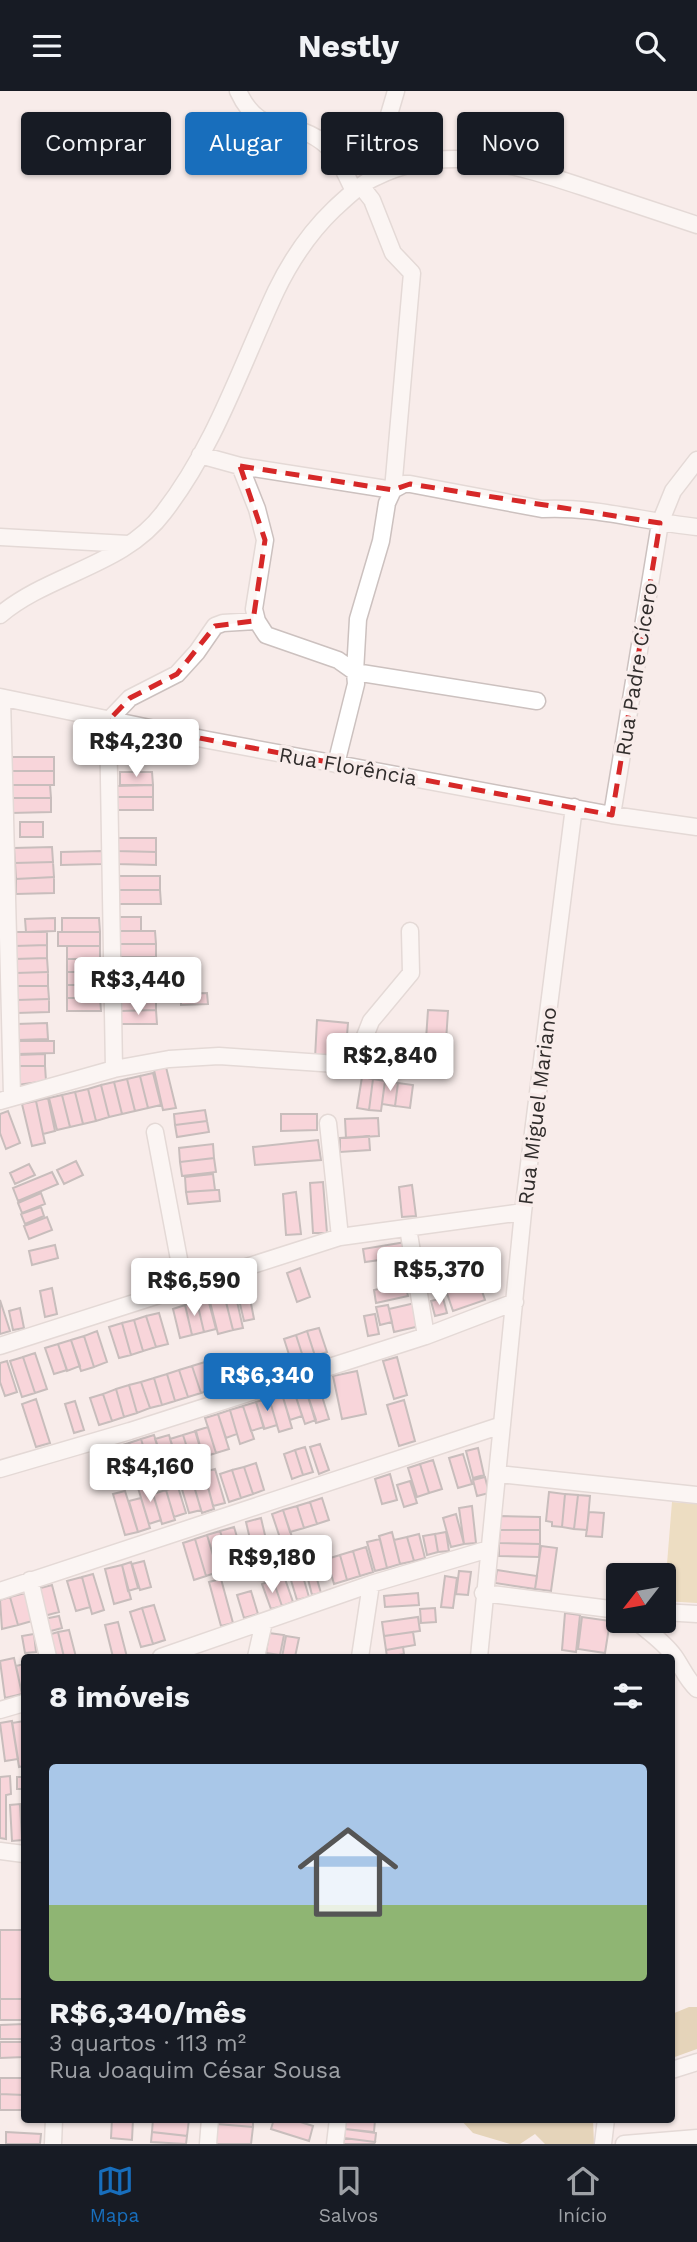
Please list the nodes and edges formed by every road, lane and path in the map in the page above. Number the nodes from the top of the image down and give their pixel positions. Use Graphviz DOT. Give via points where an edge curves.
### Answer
graph roads {
  1 [pos="238,91"];
  2 [pos="397,91"];
  3 [pos="375,177"];
  4 [pos="358,188"];
  5 [pos="697,225"];
  6 [pos="200,455"];
  7 [pos="697,460"];
  8 [pos="240,465"];
  9 [pos="393,490"];
  10 [pos="660,523"];
  11 [pos="697,527"];
  12 [pos="0,537"];
  13 [pos="131,544"];
  14 [pos="0,615"];
  15 [pos="257,621"];
  16 [pos="355,672"];
  17 [pos="1,697"];
  18 [pos="537,701"];
  19 [pos="108,721"];
  20 [pos="336,764"];
  21 [pos="574,807"];
  22 [pos="612,815"];
  23 [pos="697,827"];
  24 [pos="410,931"];
  25 [pos="354,1064"];
  26 [pos="114,1069"];
  27 [pos="411,1069"];
  28 [pos="6,1098"];
  29 [pos="328,1123"];
  30 [pos="155,1132"];
  31 [pos="523,1212"];
  32 [pos="408,1227"];
  33 [pos="340,1237"];
  34 [pos="184,1286"];
  35 [pos="516,1302"];
  36 [pos="426,1336"];
  37 [pos="0,1346"];
  38 [pos="502,1425"];
  39 [pos="0,1469"];
  40 [pos="499,1474"];
  41 [pos="697,1495"];
  42 [pos="489,1549"];
  43 [pos="30,1580"];
  44 [pos="371,1584"];
  45 [pos="0,1591"];
  46 [pos="484,1593"];
  47 [pos="606,1609"];
  48 [pos="676,1612"];
  49 [pos="697,1613"];
  50 [pos="264,1622"];
  51 [pos="650,1633"];
  52 [pos="47,1654"];
  53 [pos="170,1654"];
  54 [pos="257,1654"];
  55 [pos="360,1654"];
  56 [pos="479,1654"];
  57 [pos="672,1654"];
  58 [pos="675,1657"];
  59 [pos="697,1689"];
  60 [pos="21,1704"];
  61 [pos="0,1710"];
  62 [pos="0,1851"];
  63 [pos="21,1854"];
  64 [pos="697,2062"];
  65 [pos="675,2069"];
  66 [pos="54,2123"];
  67 [pos="210,2123"];
  68 [pos="338,2123"];
  69 [pos="606,2123"];
  70 [pos="697,2138"];
  71 [pos="53,2144"];
  72 [pos="208,2144"];
  73 [pos="335,2144"];
  74 [pos="603,2144"];
  75 [pos="624,2144"];
  1 -- 4 [label="street" via="256,119 303,132 325,144"];
  2 -- 3 [label="street" via="377,155"];
  3 -- 4 [label="street"];
  3 -- 5 [label="street" via="439,160 517,165"];
  4 -- 6 [label="street" via="316,227 298,252"];
  4 -- 9 [label="street" via="372,200 393,253 412,273"];
  6 -- 8 [label="street"];
  6 -- 13 [label="street" via="164,513"];
  7 -- 10 [label="street, Rua Padre Cícero" via="673,491"];
  8 -- 9 [label="street"];
  8 -- 15 [label="street" via="265,540 254,609"];
  9 -- 10 [label="street" via="410,484 542,509"];
  9 -- 16 [label="street" via="358,619"];
  10 -- 11 [label="street"];
  10 -- 22 [label="street, Rua Padre Cícero"];
  12 -- 13 [label="street"];
  13 -- 14 [label="street" via="38,589"];
  15 -- 16 [label="street" via="266,635 338,660"];
  15 -- 19 [label="street" via="215,626 177,674 131,698"];
  16 -- 18 [label="street"];
  16 -- 20 [label="street"];
  17 -- 19 [label="street, Rua Florência"];
  17 -- 28 [label="street"];
  19 -- 20 [label="street, Rua Florência"];
  19 -- 26 [label="street"];
  20 -- 21 [label="street, Rua Florência"];
  21 -- 22 [label="street, Rua Florência"];
  21 -- 31 [label="street, Rua Miguel Mariano"];
  22 -- 23 [label="street, Rua Florência"];
  24 -- 25 [label="street" via="411,973 371,1021"];
  25 -- 26 [label="street" via="219,1056"];
  25 -- 27 [label="street"];
  26 -- 28 [label="street"];
  29 -- 33 [label="street"];
  30 -- 34 [label="street"];
  31 -- 32 [label="street"];
  31 -- 35 [label="street, Rua Miguel Mariano"];
  32 -- 33 [label="street"];
  32 -- 36 [label="street"];
  33 -- 34 [label="street"];
  34 -- 37 [label="street"];
  35 -- 36 [label="street"];
  35 -- 38 [label="street, Rua Miguel Mariano"];
  36 -- 39 [label="street"];
  38 -- 40 [label="street, Rua Miguel Mariano"];
  38 -- 43 [label="street"];
  40 -- 41 [label="street"];
  40 -- 42 [label="street, Rua Miguel Mariano"];
  42 -- 44 [label="street"];
  42 -- 46 [label="street, Rua Miguel Mariano"];
  43 -- 45 [label="street"];
  43 -- 52 [label="street"];
  44 -- 50 [label="street"];
  44 -- 55 [label="street"];
  46 -- 47 [label="street"];
  46 -- 56 [label="street, Rua Miguel Mariano"];
  48 -- 49 [label="street"];
  50 -- 53 [label="street"];
  50 -- 54 [label="street"];
  51 -- 57 [label="street"];
  58 -- 59 [label="street"];
  60 -- 61 [label="street"];
  62 -- 63 [label="street"];
  64 -- 65 [label="street"];
  66 -- 71 [label="street"];
  67 -- 72 [label="street"];
  68 -- 73 [label="street"];
  69 -- 74 [label="street"];
  70 -- 75 [label="street"];
}
